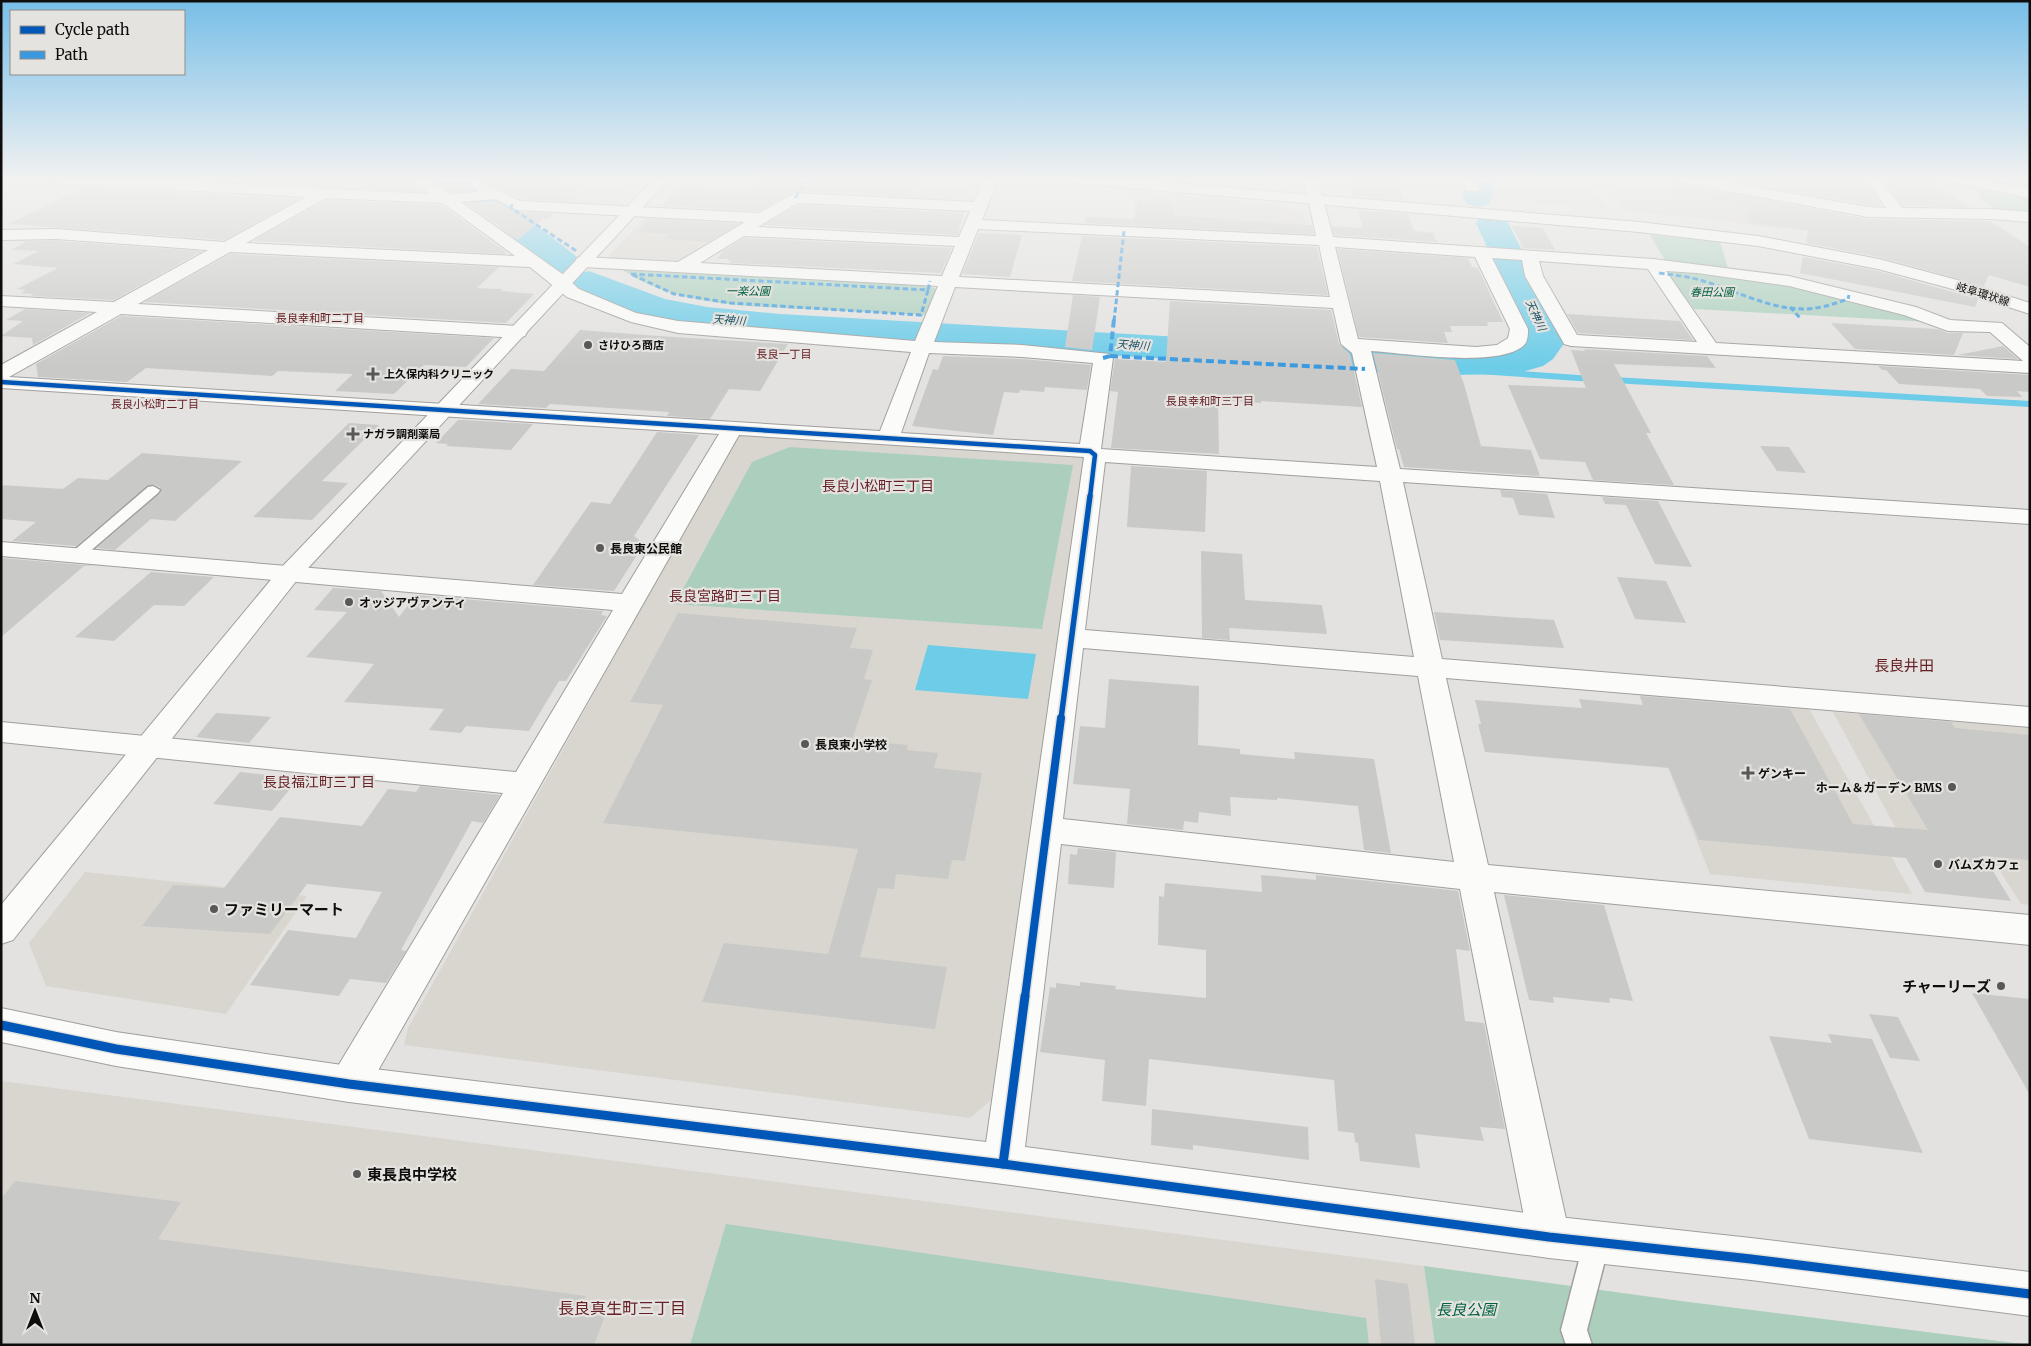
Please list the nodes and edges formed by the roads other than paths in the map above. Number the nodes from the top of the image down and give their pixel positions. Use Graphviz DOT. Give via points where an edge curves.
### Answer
graph roads {
  1 [pos="1326,241"];
  2 [pos="168,242"];
  3 [pos="235,242"];
  4 [pos="507,242"];
  5 [pos="604,242"];
  6 [pos="724,242"];
  7 [pos="961,242"];
  8 [pos="965,242"];
  9 [pos="1337,242"];
  10 [pos="1759,242"];
  11 [pos="1807,242"];
  12 [pos="228,246"];
  13 [pos="1487,253"];
  14 [pos="1524,256"];
  15 [pos="534,262"];
  16 [pos="583,263"];
  17 [pos="1653,264"];
  18 [pos="682,268"];
  19 [pos="564,282"];
  20 [pos="949,282"];
  21 [pos="2030,298"];
  22 [pos="1,301"];
  23 [pos="1340,303"];
  24 [pos="117,308"];
  25 [pos="2030,309"];
  26 [pos="518,332"];
  27 [pos="926,338"];
  28 [pos="1711,349"];
  29 [pos="1358,354"];
  30 [pos="2030,358"];
  31 [pos="2030,367"];
  32 [pos="1,373"];
  33 [pos="1,382"];
  34 [pos="444,410"];
  35 [pos="733,428"];
  36 [pos="888,439"];
  37 [pos="1093,453"];
  38 [pos="1390,475"];
  39 [pos="153,490"];
  40 [pos="2030,517"];
  41 [pos="1,550"];
  42 [pos="76,556"];
  43 [pos="288,575"];
  44 [pos="630,604"];
  45 [pos="1071,638"];
  46 [pos="1430,668"];
  47 [pos="2030,717"];
  48 [pos="1,732"];
  49 [pos="147,747"];
  50 [pos="524,784"];
  51 [pos="1046,830"];
  52 [pos="1474,877"];
  53 [pos="1,930"];
  54 [pos="2030,930"];
  55 [pos="1,1025"];
  56 [pos="349,1084"];
  57 [pos="1003,1164"];
  58 [pos="1549,1237"];
  59 [pos="1597,1241"];
  60 [pos="2030,1294"];
  61 [pos="1579,1345"];
  1 -- 23 [label="street"];
  2 -- 12 [label="street"];
  3 -- 12 [label="street"];
  4 -- 15 [label="street"];
  5 -- 16 [label="street"];
  6 -- 18 [label="street"];
  7 -- 8 [label="street"];
  8 -- 20 [label="street"];
  9 -- 13 [label="street"];
  10 -- 25 [label="street, 岐阜環状線" via="1828,253 1904,271"];
  11 -- 21 [label="street, 岐阜環状線" via="1898,260"];
  12 -- 15 [label="street"];
  12 -- 24 [label="street"];
  13 -- 14 [label="street"];
  13 -- 29 [label="street" via="1519,329 1517,341 1502,350 1476,353"];
  14 -- 17 [label="street"];
  14 -- 28 [label="street" via="1571,340"];
  15 -- 19 [label="street"];
  16 -- 18 [label="street"];
  16 -- 19 [label="street"];
  17 -- 28 [label="street"];
  17 -- 30 [label="street" via="1789,281 1865,299 1948,325 1995,327"];
  18 -- 20 [label="street"];
  19 -- 26 [label="street"];
  19 -- 27 [label="street" via="574,293 631,317 678,327"];
  20 -- 23 [label="street"];
  20 -- 27 [label="street"];
  22 -- 24 [label="street"];
  23 -- 29 [label="street"];
  24 -- 26 [label="street"];
  24 -- 32 [label="street"];
  26 -- 34 [label="street"];
  27 -- 36 [label="street"];
  27 -- 37 [label="street" via="1103,358"];
  28 -- 31 [label="street"];
  29 -- 38 [label="street"];
  33 -- 34 [label="street"];
  34 -- 35 [label="street"];
  34 -- 43 [label="street"];
  35 -- 36 [label="street"];
  35 -- 44 [label="street"];
  36 -- 37 [label="street"];
  37 -- 38 [label="street"];
  37 -- 45 [label="street"];
  38 -- 40 [label="street"];
  38 -- 46 [label="street"];
  39 -- 42 [label="lane"];
  41 -- 42 [label="street"];
  42 -- 43 [label="street"];
  43 -- 44 [label="street"];
  43 -- 49 [label="street"];
  44 -- 50 [label="street"];
  45 -- 46 [label="street"];
  45 -- 51 [label="street"];
  46 -- 47 [label="street"];
  46 -- 52 [label="street"];
  48 -- 49 [label="street"];
  49 -- 50 [label="street"];
  49 -- 53 [label="street"];
  50 -- 56 [label="street"];
  51 -- 52 [label="street"];
  51 -- 57 [label="street"];
  52 -- 54 [label="street"];
  52 -- 58 [label="street"];
  55 -- 56 [label="street" via="116,1049"];
  56 -- 57 [label="street"];
  57 -- 58 [label="street"];
  58 -- 59 [label="street"];
  59 -- 60 [label="street"];
  59 -- 61 [label="lane" via="1574,1330"];
}
